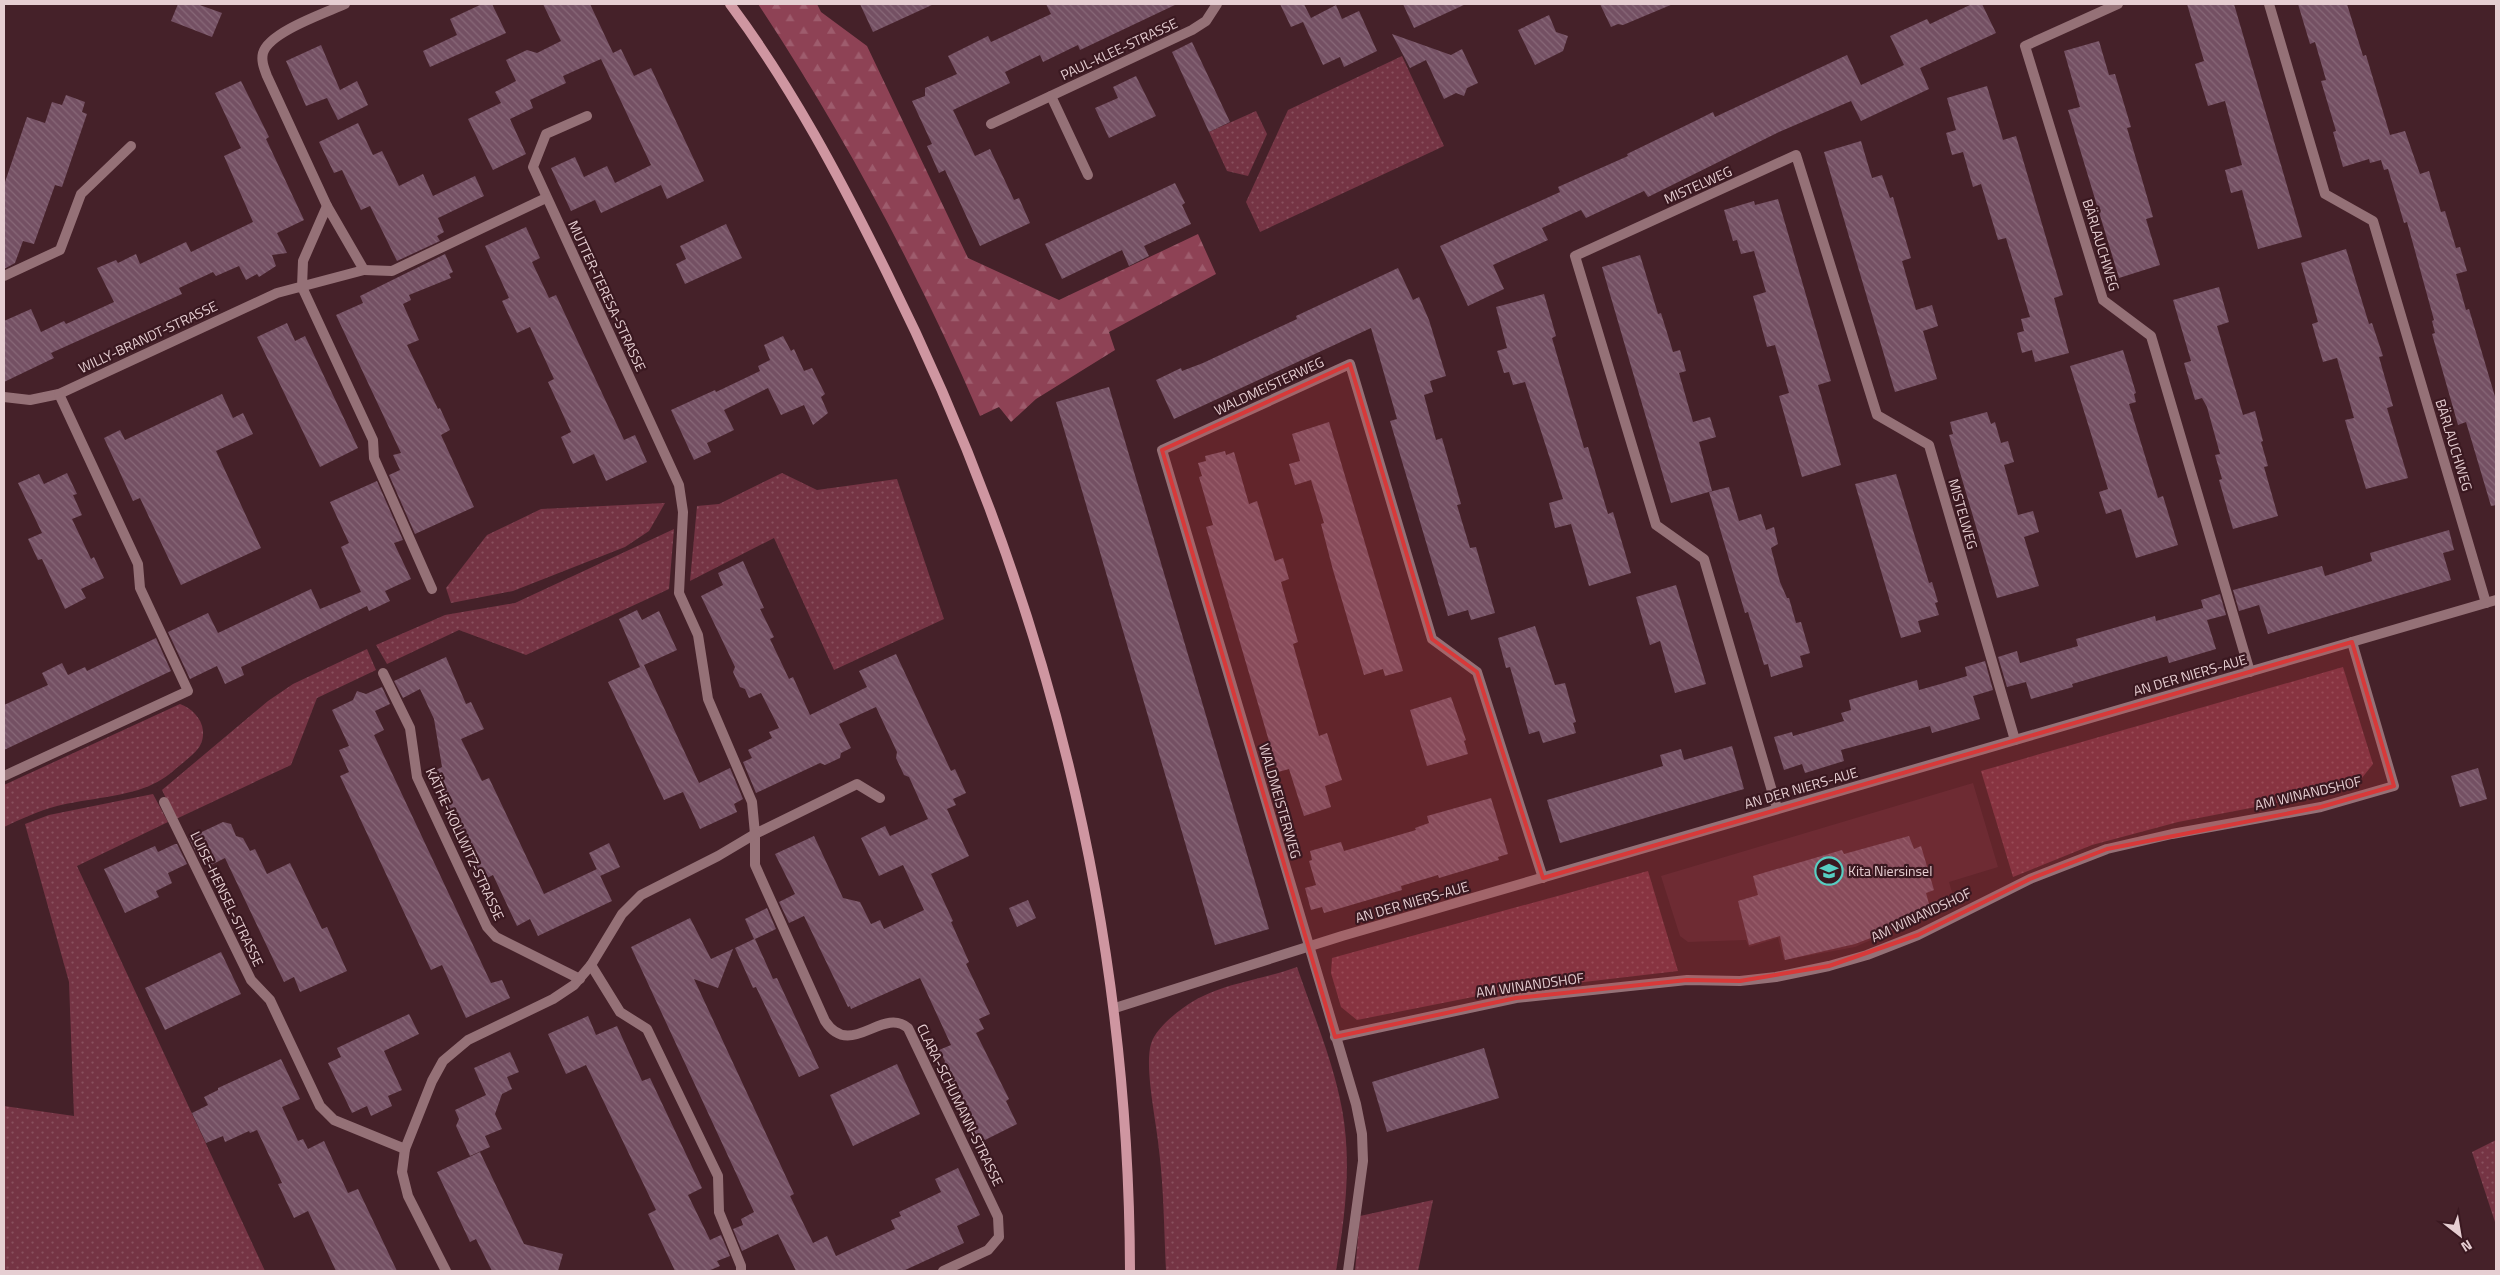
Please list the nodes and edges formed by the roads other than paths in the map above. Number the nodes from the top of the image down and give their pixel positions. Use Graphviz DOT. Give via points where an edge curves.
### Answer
graph roads {
  1 [pos="345,4"];
  2 [pos="730,4"];
  3 [pos="1218,4"];
  4 [pos="2118,4"];
  5 [pos="2269,4"];
  6 [pos="1051,96"];
  7 [pos="587,116"];
  8 [pos="991,124"];
  9 [pos="132,146"];
  10 [pos="1088,175"];
  11 [pos="546,198"];
  12 [pos="327,206"];
  13 [pos="364,270"];
  14 [pos="4,276"];
  15 [pos="302,287"];
  16 [pos="59,394"];
  17 [pos="4,397"];
  18 [pos="683,512"];
  19 [pos="432,589"];
  20 [pos="2491,601"];
  21 [pos="2352,642"];
  22 [pos="2250,672"];
  23 [pos="383,673"];
  24 [pos="2015,740"];
  25 [pos="4,776"];
  26 [pos="880,798"];
  27 [pos="164,802"];
  28 [pos="1777,808"];
  29 [pos="755,834"];
  30 [pos="1543,878"];
  31 [pos="1308,947"];
  32 [pos="591,965"];
  33 [pos="580,979"];
  34 [pos="1115,1008"];
  35 [pos="1335,1037"];
  36 [pos="405,1149"];
  37 [pos="446,1271"];
  38 [pos="741,1271"];
  39 [pos="943,1271"];
  40 [pos="1130,1271"];
  41 [pos="1348,1271"];
  1 -- 12 [label="street" via="280,34 268,44 263,55 267,76"];
  2 -- 34 [label="main road" via="784,84 833,168 903,305 970,453 1024,609 1074,781"];
  3 -- 6 [label="street, PAUL-KLEE-STRASSE" via="1200,26"];
  4 -- 22 [label="street, BÄRLAUCHWEG" via="2025,46 2103,300 2151,336"];
  5 -- 20 [label="street, BÄRLAUCHWEG" via="2325,194 2373,221"];
  6 -- 8 [label="street, PAUL-KLEE-STRASSE"];
  6 -- 10 [label="street, PAUL-KLEE-STRASSE"];
  7 -- 11 [label="street, MUTTER-TERESA-STRASSE" via="546,134 532,167"];
  9 -- 14 [label="street" via="82,194 60,250"];
  11 -- 13 [label="street, WILLY-BRANDT-STRASSE" via="392,271"];
  11 -- 18 [label="street, MUTTER-TERESA-STRASSE" via="677,480"];
  12 -- 13 [label="street"];
  12 -- 15 [label="street" via="303,261"];
  13 -- 15 [label="street, WILLY-BRANDT-STRASSE"];
  15 -- 16 [label="street, WILLY-BRANDT-STRASSE" via="277,293"];
  15 -- 19 [label="street" via="373,440 374,458"];
  16 -- 17 [label="street, WILLY-BRANDT-STRASSE" via="30,400"];
  16 -- 25 [label="street" via="138,564 140,588 188,691"];
  18 -- 29 [label="street, CLARA-SCHUMANN-STRASSE" via="679,594 698,635 708,699 752,802"];
  20 -- 21 [label="street, AN DER NIERS-AUE"];
  21 -- 22 [label="street, AN DER NIERS-AUE"];
  21 -- 35 [label="street, AM WINANDSHOF" via="2394,786 2321,807 2107,849 2030,878 1918,935 1829,966 1740,981 1687,980 1516,998"];
  22 -- 24 [label="street, AN DER NIERS-AUE"];
  23 -- 33 [label="street, KÄTHE-KOLLWITZ-STRASSE" via="410,728 416,777 487,927 496,937"];
  24 -- 28 [label="street, AN DER NIERS-AUE"];
  24 -- 28 [label="street, MISTELWEG" via="1929,445 1877,415 1796,155 1575,256 1656,525 1704,559"];
  26 -- 29 [label="street" via="857,784"];
  27 -- 36 [label="street, LUISE-HENSEL-STRASSE" via="251,980 270,1000 320,1106 334,1120"];
  28 -- 30 [label="street, AN DER NIERS-AUE"];
  29 -- 32 [label="street" via="641,895 622,914"];
  29 -- 39 [label="street, CLARA-SCHUMANN-STRASSE" via="755,865 825,1021 836,1032 849,1036 892,1022 900,1022 908,1028 998,1217 999,1237 993,1246"];
  30 -- 31 [label="street, AN DER NIERS-AUE"];
  30 -- 31 [label="street, WALDMEISTERWEG" via="1477,672 1432,639 1350,364 1162,450"];
  31 -- 34 [label="street, AN DER NIERS-AUE"];
  31 -- 35 [label="street"];
  32 -- 33 [label="street"];
  32 -- 38 [label="street" via="620,1012 647,1029 718,1176 719,1212"];
  33 -- 36 [label="street" via="561,995 476,1036 448,1056 434,1075"];
  34 -- 40 [label="main road" via="1127,1158"];
  35 -- 41 [label="street" via="1362,1134 1363,1161"];
  36 -- 37 [label="street" via="402,1172 406,1190"];
}
